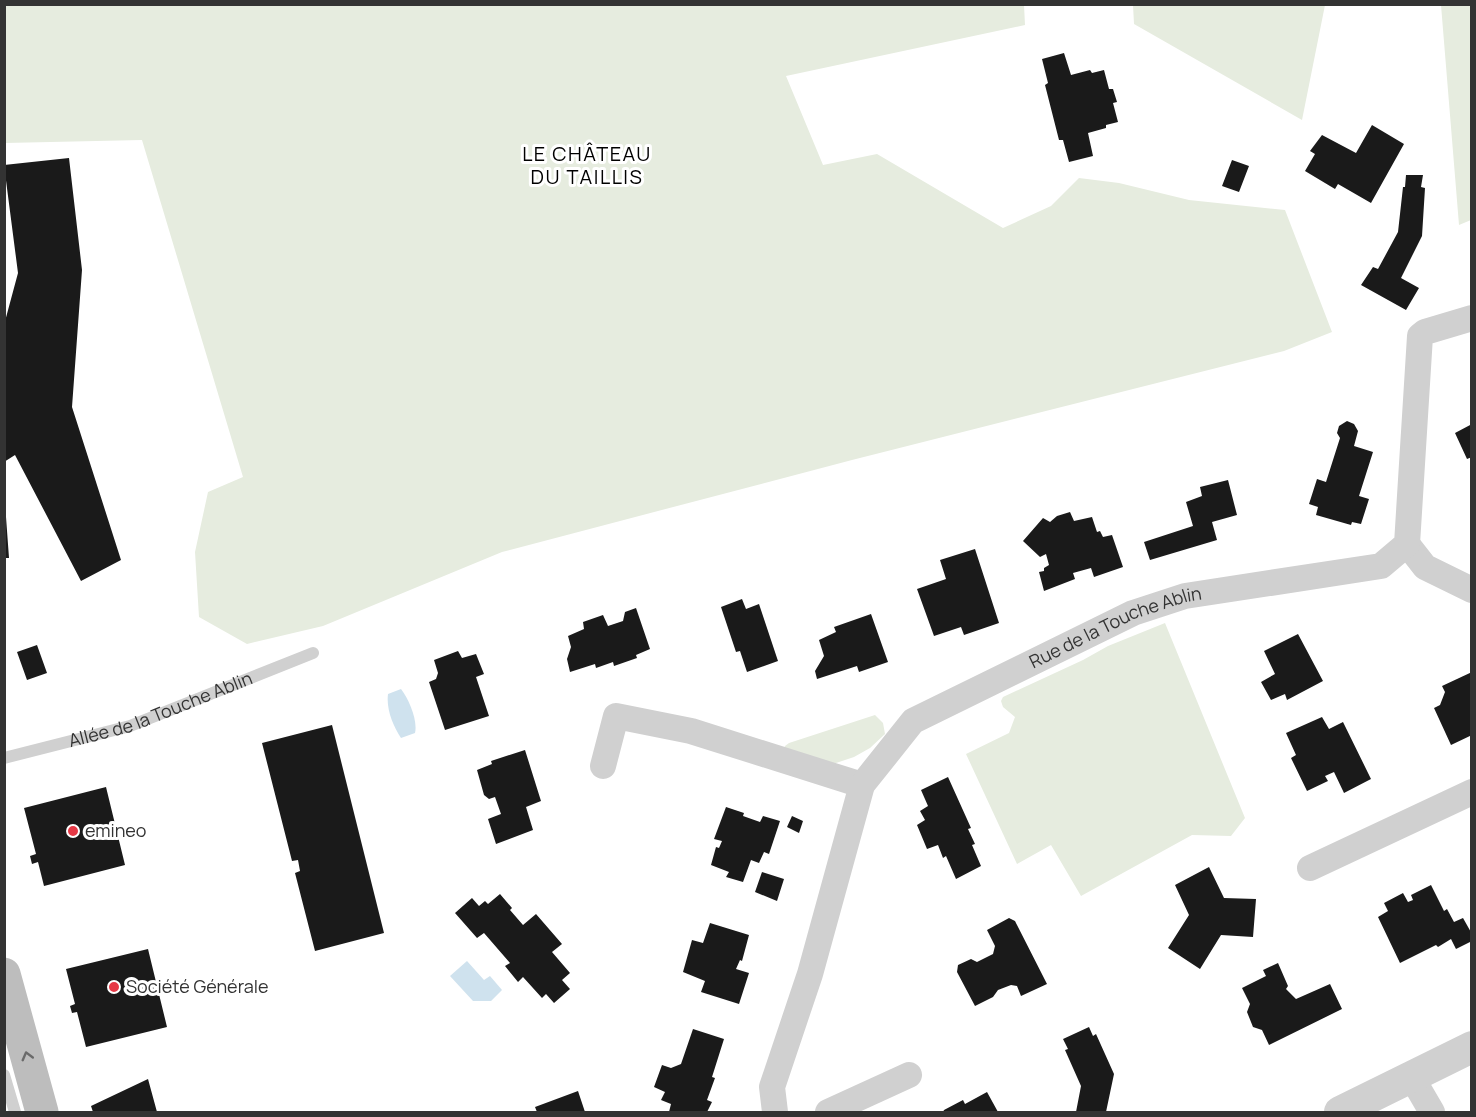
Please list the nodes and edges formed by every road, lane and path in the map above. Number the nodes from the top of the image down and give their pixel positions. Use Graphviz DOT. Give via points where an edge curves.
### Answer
graph roads {
  1 [pos="1472,318"];
  2 [pos="1407,544"];
  3 [pos="1472,590"];
  4 [pos="313,654"];
  5 [pos="4,758"];
  6 [pos="603,765"];
  7 [pos="862,785"];
  8 [pos="1472,792"];
  9 [pos="1310,868"];
  10 [pos="4,974"];
  11 [pos="1472,1047"];
  12 [pos="4,1075"];
  13 [pos="909,1075"];
  14 [pos="1411,1076"];
  15 [pos="15,1113"];
  16 [pos="42,1113"];
  17 [pos="775,1113"];
  18 [pos="828,1113"];
  19 [pos="1340,1113"];
  20 [pos="1432,1113"];
  1 -- 2 [label="street" via="1420,336"];
  2 -- 3 [label="street" via="1425,567"];
  2 -- 7 [label="street, Rue de la Touche Ablin" via="1381,566 1185,596 1133,613 913,721"];
  4 -- 5 [label="lane, Allée de la Touche Ablin" via="130,726"];
  6 -- 7 [label="street" via="616,716 692,730"];
  7 -- 17 [label="street, Rue de la Touche Ablin" via="810,974 772,1087"];
  8 -- 9 [label="street"];
  16 -- 10 [label="main road, one-way"];
  11 -- 14 [label="street"];
  12 -- 15 [label="lane"];
  13 -- 18 [label="street"];
  14 -- 19 [label="street"];
  14 -- 20 [label="street"];
}
